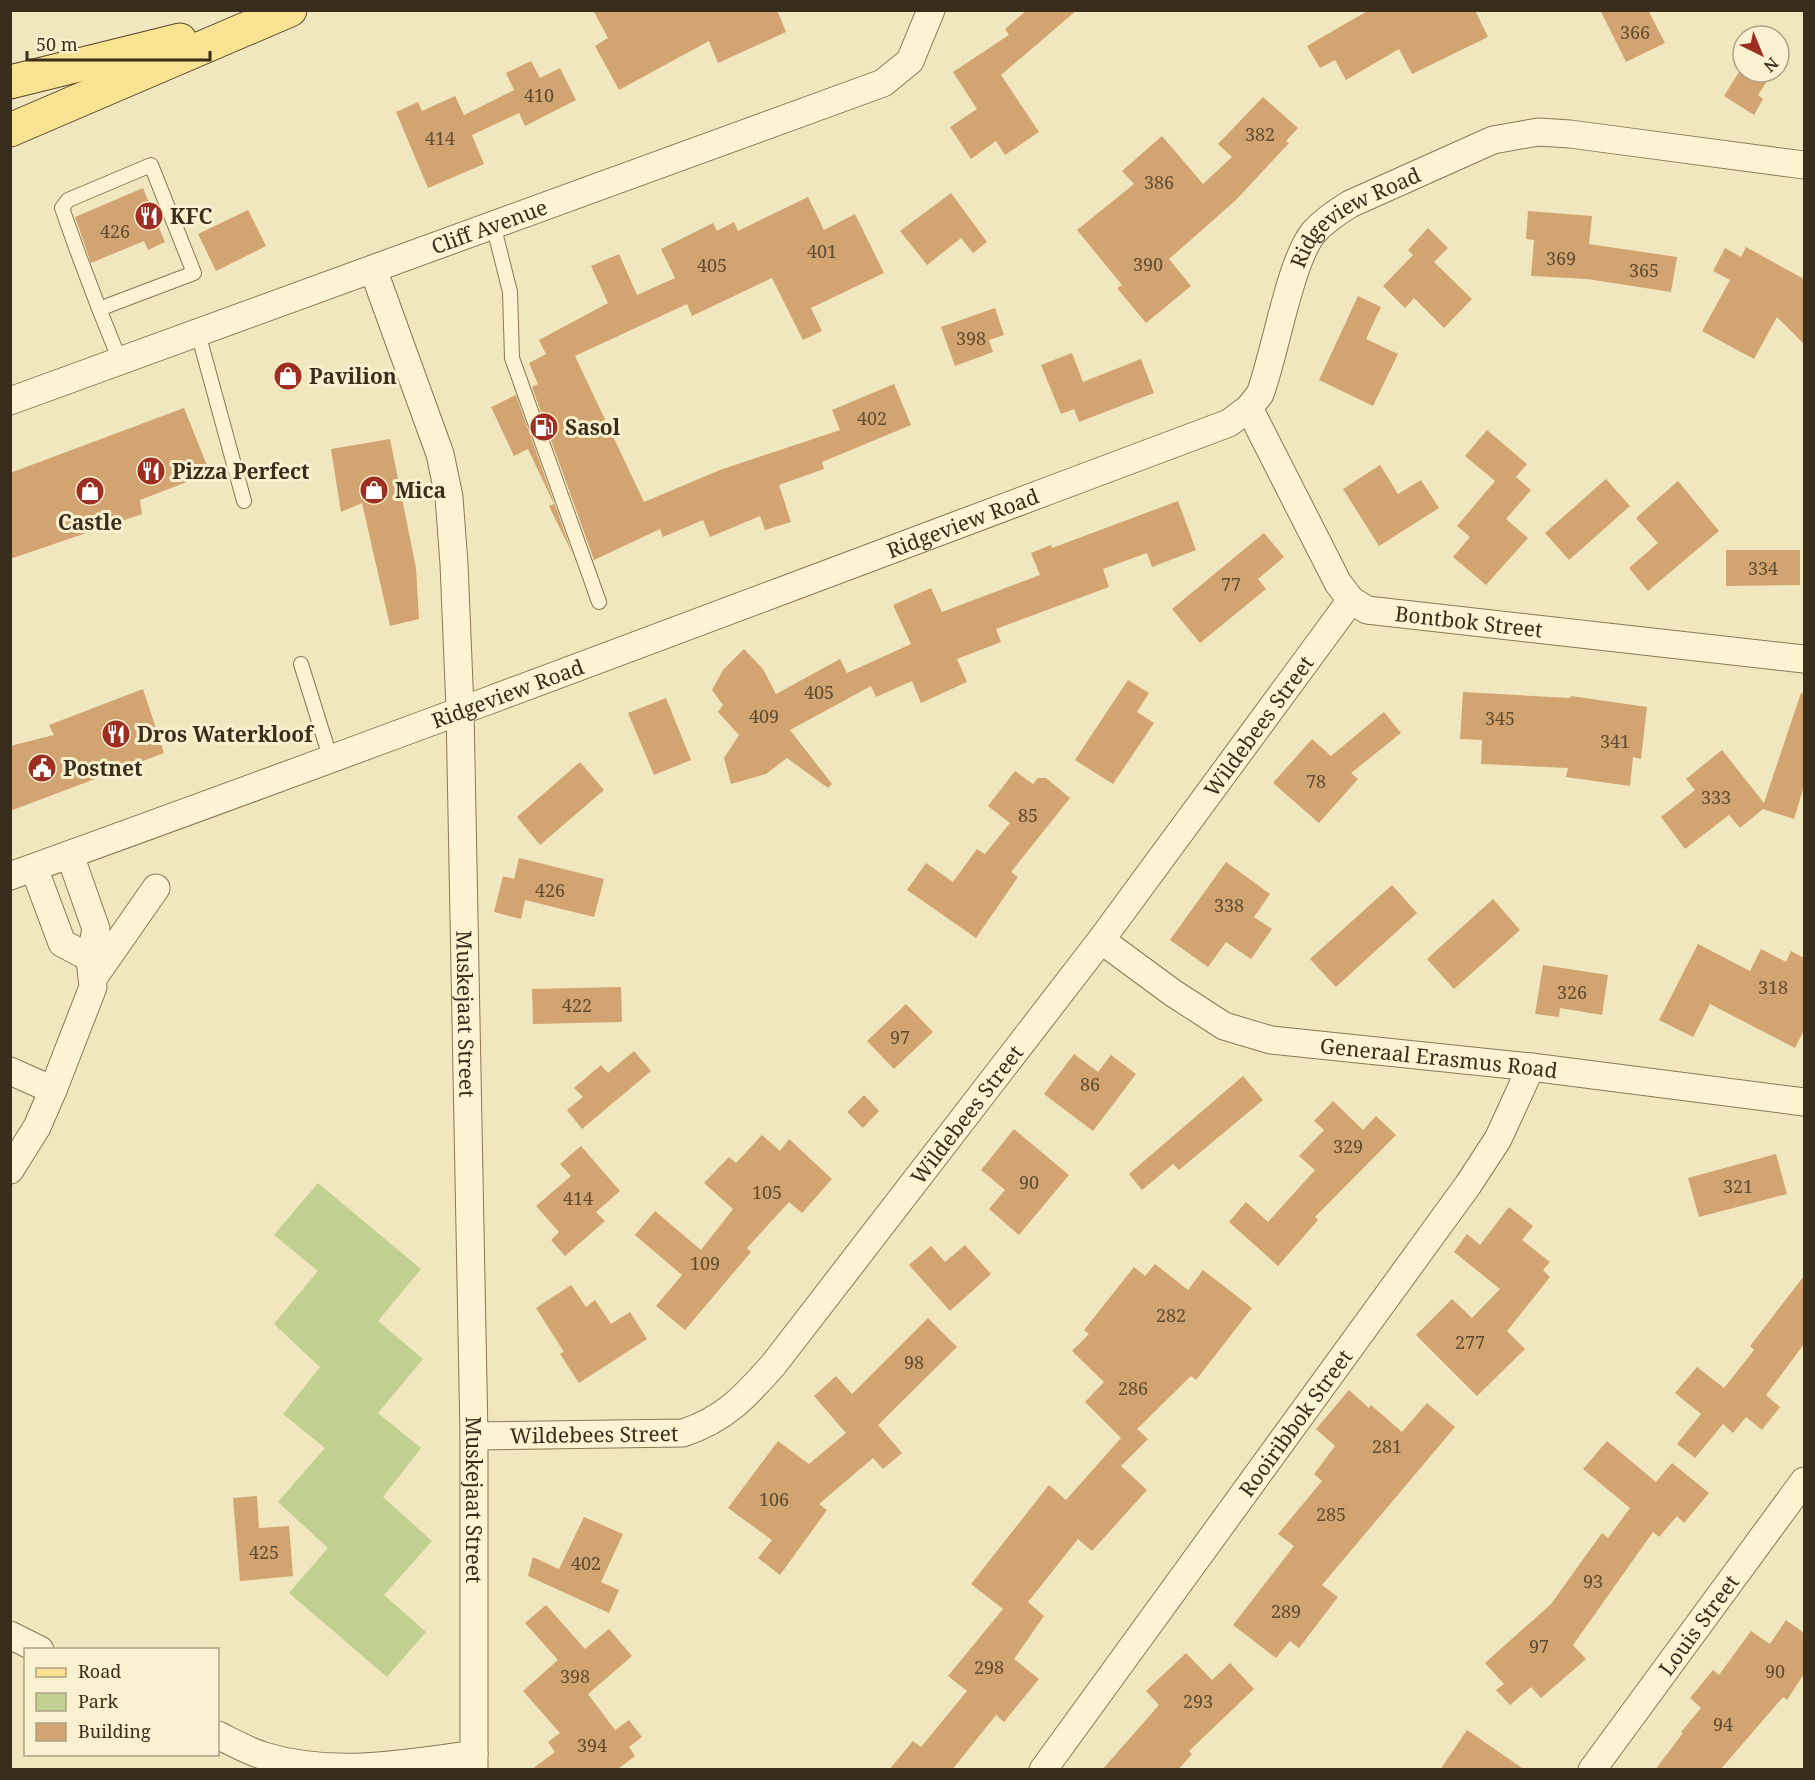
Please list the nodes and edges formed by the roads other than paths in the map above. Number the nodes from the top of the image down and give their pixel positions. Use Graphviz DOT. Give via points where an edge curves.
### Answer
graph roads {
  1 [pos="931,10"];
  2 [pos="279,12"];
  3 [pos="10,82"];
  4 [pos="10,130"];
  5 [pos="1804,165"];
  6 [pos="493,224"];
  7 [pos="373,269"];
  8 [pos="99,309"];
  9 [pos="198,333"];
  10 [pos="120,361"];
  11 [pos="10,401"];
  12 [pos="1249,408"];
  13 [pos="244,501"];
  14 [pos="1351,600"];
  15 [pos="599,602"];
  16 [pos="1804,659"];
  17 [pos="301,664"];
  18 [pos="460,709"];
  19 [pos="332,760"];
  20 [pos="70,855"];
  21 [pos="22,872"];
  22 [pos="156,888"];
  23 [pos="1101,939"];
  24 [pos="92,968"];
  25 [pos="1531,1067"];
  26 [pos="10,1071"];
  27 [pos="54,1090"];
  28 [pos="1804,1102"];
  29 [pos="10,1170"];
  30 [pos="474,1436"];
  31 [pos="1804,1481"];
  32 [pos="10,1635"];
  33 [pos="36,1648"];
  34 [pos="219,1735"];
  35 [pos="474,1762"];
  36 [pos="1043,1770"];
  37 [pos="1592,1770"];
  1 -- 6 [label="street, Cliff Avenue" via="910,61 883,82"];
  2 -- 3 [label="main road"];
  2 -- 4 [label="main road"];
  5 -- 12 [label="street, Ridgeview Road" via="1570,134 1538,132 1494,140 1350,204 1312,234 1301,255 1267,376"];
  6 -- 7 [label="street, Cliff Avenue"];
  6 -- 15 [label="lane" via="510,292 512,358"];
  7 -- 9 [label="street, Cliff Avenue"];
  7 -- 18 [label="street, Muskejaat Street" via="440,454 449,497"];
  8 -- 8 [label="lane" via="62,208 68,200 152,165 194,273"];
  8 -- 10 [label="lane"];
  9 -- 10 [label="street, Cliff Avenue"];
  9 -- 13 [label="lane"];
  10 -- 11 [label="street, Cliff Avenue"];
  12 -- 14 [label="street" via="1338,583"];
  12 -- 18 [label="street, Ridgeview Road" via="1229,423"];
  14 -- 16 [label="street, Bontbok Street" via="1367,610 1383,613"];
  14 -- 23 [label="street, Wildebees Street"];
  17 -- 19 [label="lane"];
  18 -- 19 [label="street, Ridgeview Road"];
  18 -- 30 [label="street, Muskejaat Street"];
  19 -- 20 [label="street, Ridgeview Road"];
  20 -- 21 [label="street, Ridgeview Road"];
  20 -- 24 [label="street" via="96,929"];
  21 -- 24 [label="street" via="62,943"];
  22 -- 24 [label="street"];
  23 -- 25 [label="street, Generaal Erasmus Road" via="1224,1026 1271,1040"];
  23 -- 30 [label="street, Wildebees Street" via="774,1364 732,1408 709,1424 683,1433"];
  24 -- 27 [label="street" via="93,987"];
  25 -- 28 [label="street, Generaal Erasmus Road"];
  25 -- 36 [label="street, Rooiribbok Street" via="1498,1139 1468,1185"];
  26 -- 27 [label="street"];
  27 -- 29 [label="street"];
  30 -- 35 [label="street, Muskejaat Street"];
  31 -- 37 [label="street, Louis Street"];
  32 -- 33 [label="street"];
  34 -- 35 [label="street" via="264,1756 324,1766"];
}
